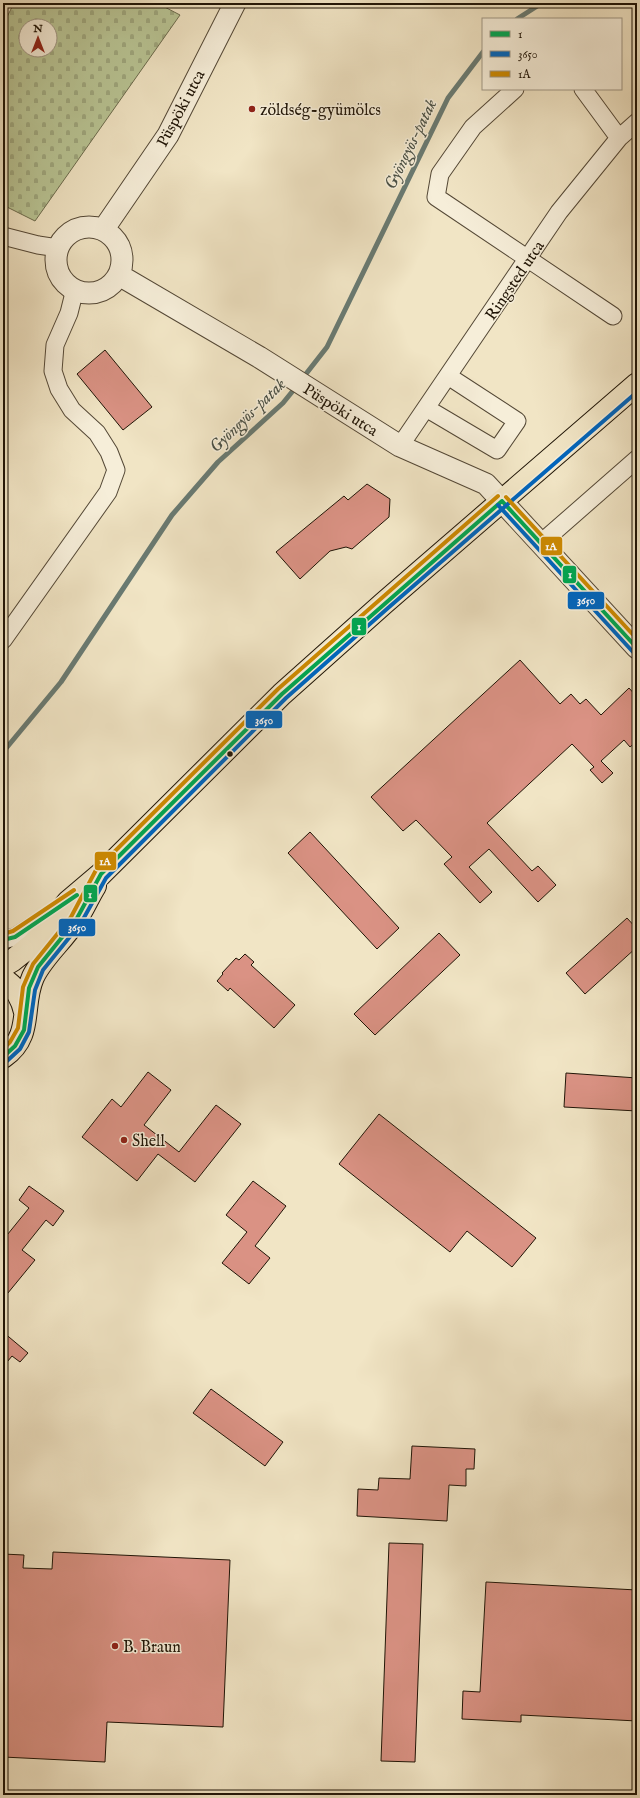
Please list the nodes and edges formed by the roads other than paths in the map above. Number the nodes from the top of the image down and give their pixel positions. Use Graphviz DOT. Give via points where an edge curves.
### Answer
graph roads {
  1 [pos="235,3"];
  2 [pos="514,90"];
  3 [pos="584,90"];
  4 [pos="637,122"];
  5 [pos="619,138"];
  6 [pos="103,230"];
  7 [pos="3,236"];
  8 [pos="58,248"];
  9 [pos="529,258"];
  10 [pos="119,275"];
  11 [pos="75,290"];
  12 [pos="613,316"];
  13 [pos="448,376"];
  14 [pos="637,384"];
  15 [pos="426,408"];
  16 [pos="400,446"];
  17 [pos="637,459"];
  18 [pos="502,501"];
  19 [pos="540,543"];
  20 [pos="3,640"];
  21 [pos="637,648"];
  22 [pos="101,874"];
  23 [pos="68,902"];
  24 [pos="3,940"];
  25 [pos="3,966"];
  26 [pos="3,979"];
  27 [pos="25,1012"];
  28 [pos="3,1057"];
  1 -- 6 [label="street, Püspöki utca" via="168,135"];
  2 -- 9 [label="street" via="473,127 440,174 436,197"];
  3 -- 5 [label="street"];
  4 -- 5 [label="street, Ringsted utca"];
  5 -- 9 [label="street, Ringsted utca" via="559,212"];
  6 -- 8 [label="street" via="90,226 74,230"];
  6 -- 10 [label="street" via="119,245 122,266"];
  7 -- 8 [label="street"];
  8 -- 11 [label="street" via="56,255 59,274 67,285"];
  9 -- 12 [label="street"];
  9 -- 13 [label="street, Ringsted utca"];
  10 -- 11 [label="street" via="98,291 87,293"];
  10 -- 16 [label="street, Püspöki utca" via="279,370"];
  11 -- 20 [label="street" via="69,313 55,345 53,371 59,389 72,410 97,433 116,470 108,492"];
  13 -- 15 [label="street, Ringsted utca"];
  13 -- 15 [label="street" via="517,421 497,450"];
  14 -- 18 [label="main road"];
  15 -- 16 [label="street, Ringsted utca"];
  16 -- 18 [label="street, Püspöki utca" via="486,484"];
  17 -- 19 [label="street"];
  18 -- 19 [label="street, Püspöki utca"];
  18 -- 22 [label="main road" via="282,694"];
  19 -- 21 [label="street, Püspöki utca"];
  22 -- 23 [label="main road"];
  22 -- 27 [label="main road" via="76,920 38,967 29,988"];
  23 -- 24 [label="street" via="15,937"];
  23 -- 25 [label="main road" via="33,944"];
  26 -- 27 [label="main road" via="20,995"];
  27 -- 28 [label="main road" via="25,1026 20,1039"];
}
